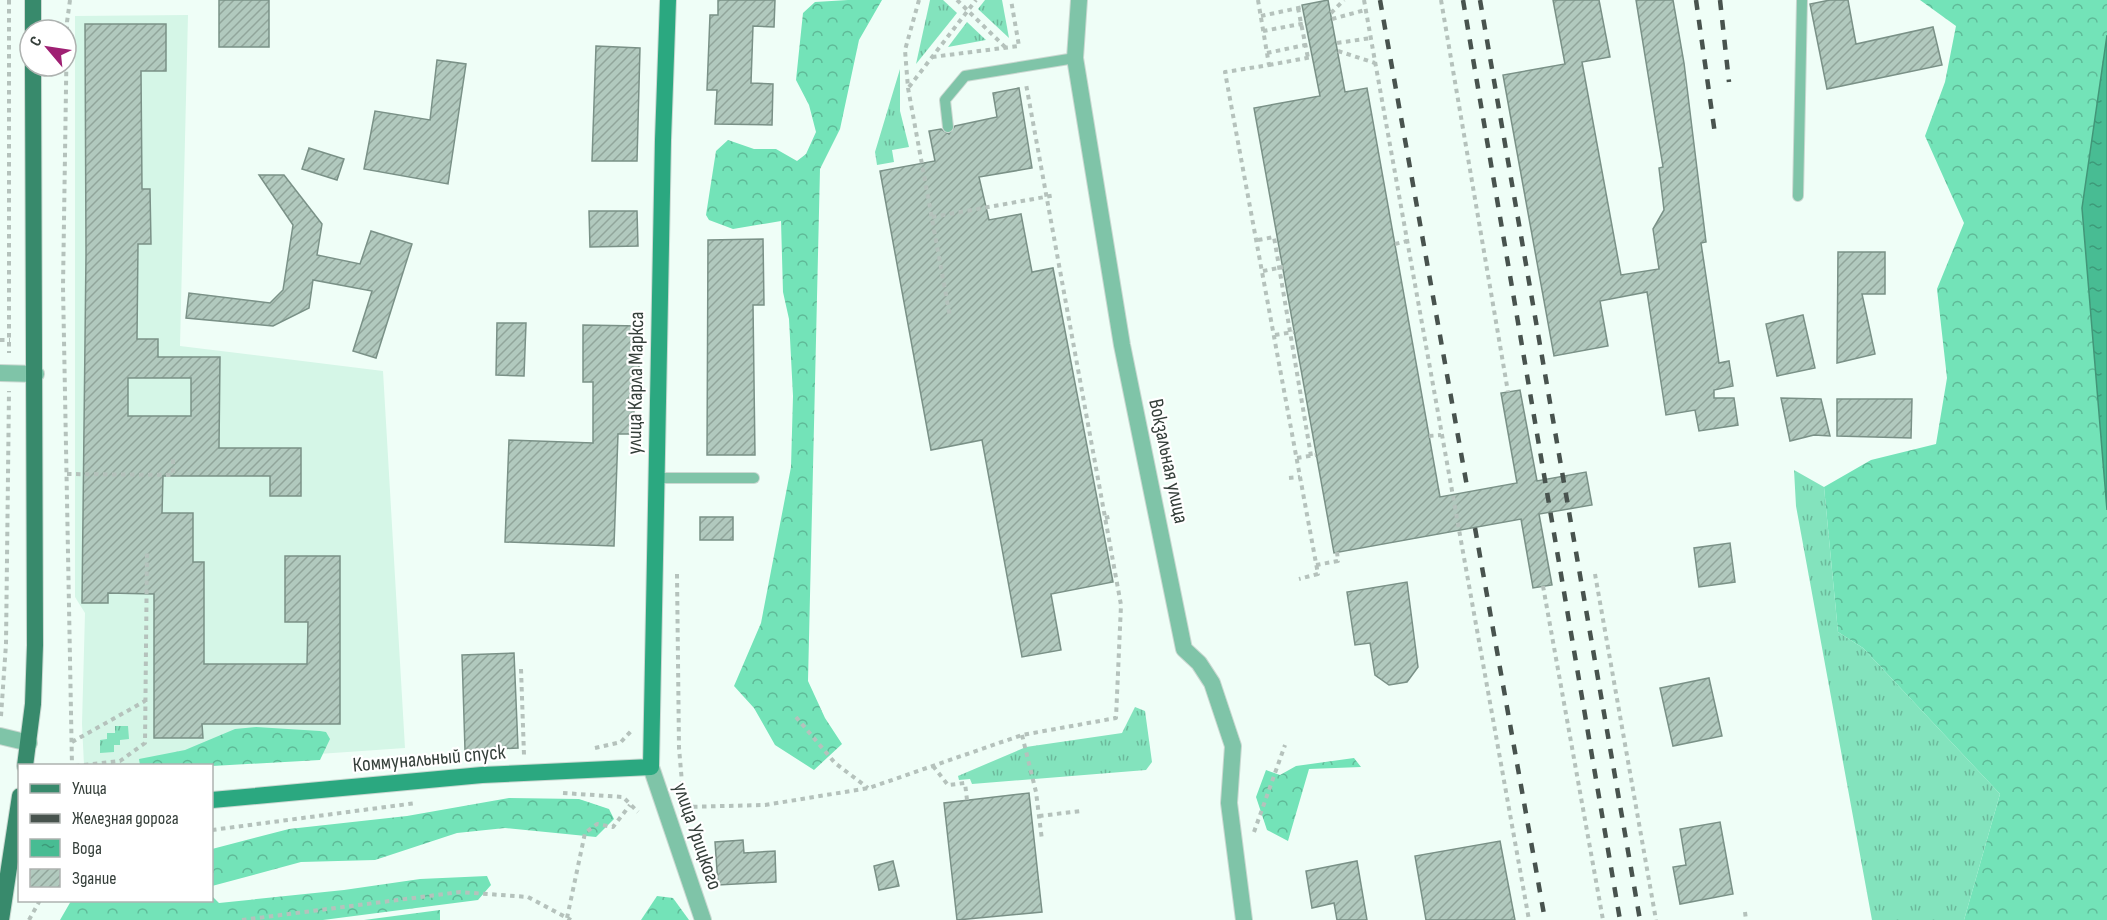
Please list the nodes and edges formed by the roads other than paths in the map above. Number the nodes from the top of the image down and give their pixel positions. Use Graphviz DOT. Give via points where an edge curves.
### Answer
graph roads {
  1 [pos="33,0"];
  2 [pos="668,0"];
  3 [pos="1079,0"];
  4 [pos="1802,0"];
  5 [pos="33,18"];
  6 [pos="1075,58"];
  7 [pos="33,78"];
  8 [pos="948,127"];
  9 [pos="1798,196"];
  10 [pos="0,373"];
  11 [pos="36,374"];
  12 [pos="655,478"];
  13 [pos="754,478"];
  14 [pos="0,736"];
  15 [pos="29,743"];
  16 [pos="25,764"];
  17 [pos="651,767"];
  18 [pos="213,800"];
  19 [pos="17,828"];
  20 [pos="1,920"];
  21 [pos="703,920"];
  22 [pos="1245,920"];
  1 -- 5 [label="main road"];
  2 -- 12 [label="main road, улица Карла Маркса"];
  3 -- 6 [label="street, Вокзальная улица"];
  4 -- 9 [label="lane"];
  6 -- 8 [label="lane" via="964,76 945,100"];
  6 -- 22 [label="street, Вокзальная улица" via="1122,345 1184,649 1212,683 1233,746 1229,803"];
  7 -- 11 [label="main road"];
  10 -- 11 [label="street"];
  11 -- 15 [label="main road" via="35,645"];
  12 -- 13 [label="lane"];
  12 -- 17 [label="main road, улица Карла Маркса"];
  14 -- 15 [label="street"];
  15 -- 16 [label="main road"];
  17 -- 18 [label="main road, Коммунальный спуск" via="482,775"];
  17 -- 21 [label="street, улица Урицкого"];
  19 -- 20 [label="main road"];
}
